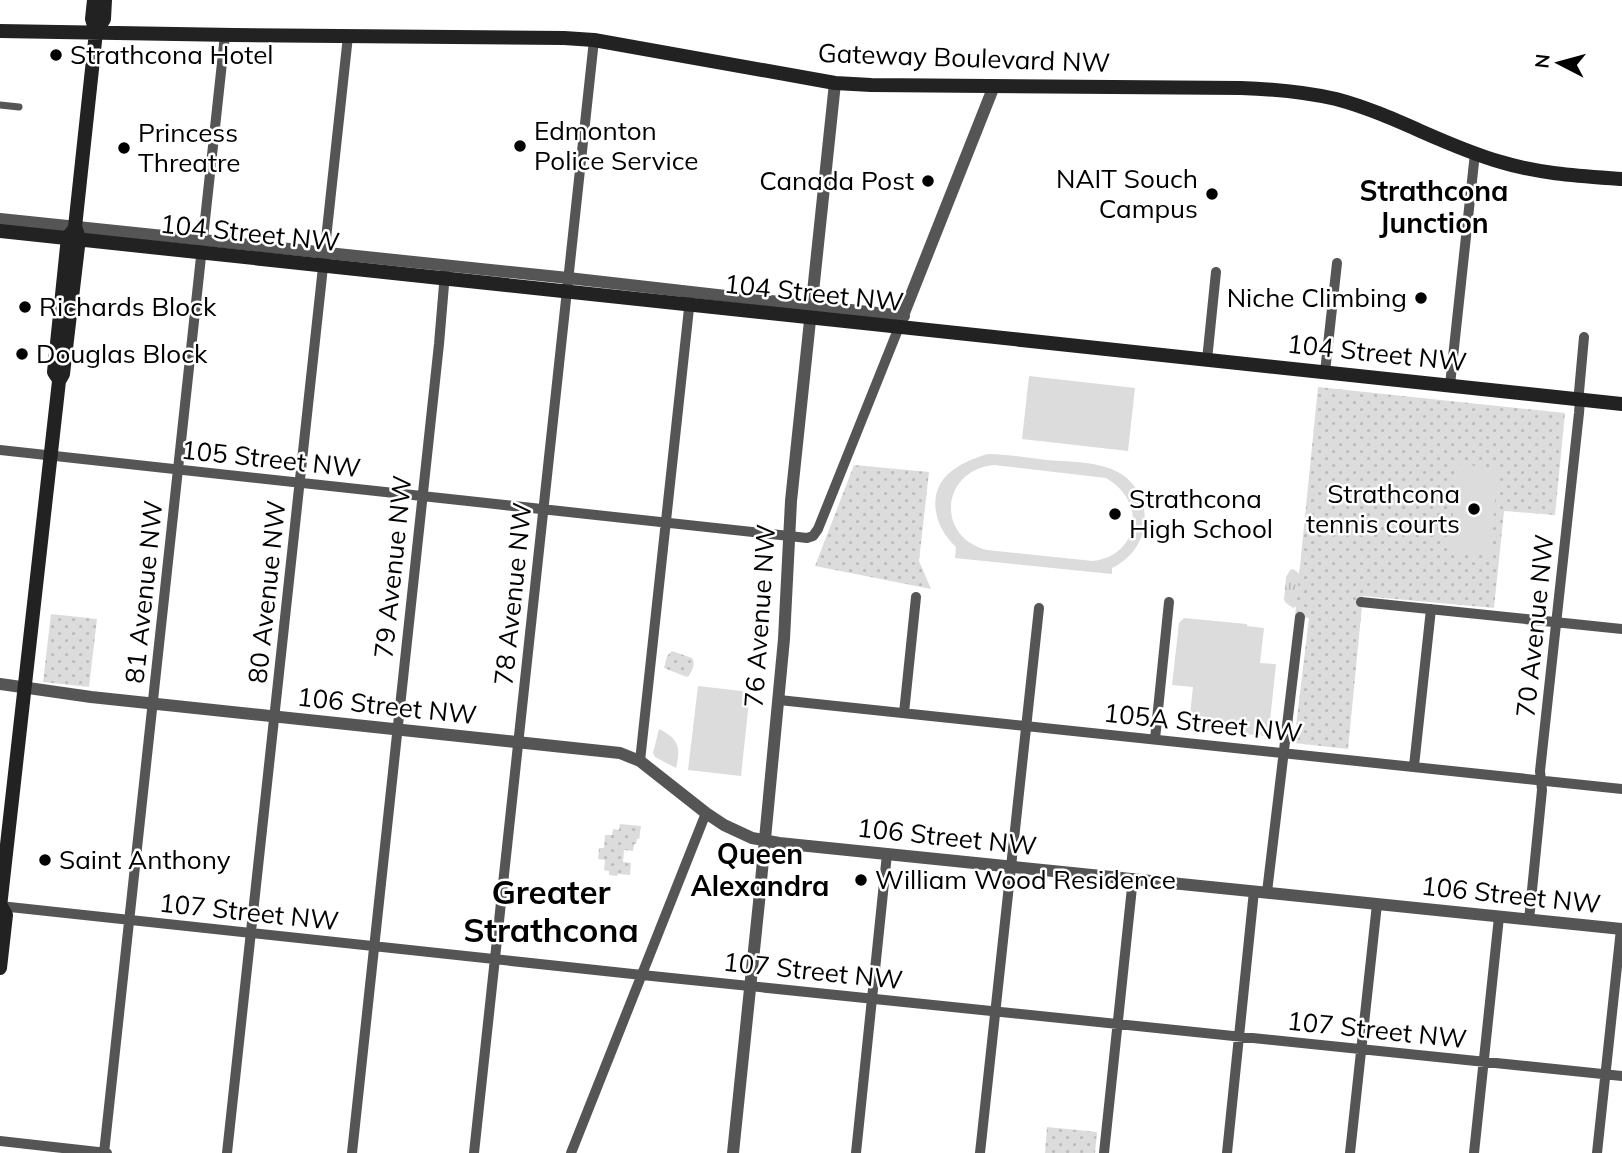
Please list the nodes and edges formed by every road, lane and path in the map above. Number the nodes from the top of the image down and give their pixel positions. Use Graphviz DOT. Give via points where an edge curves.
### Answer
graph roads {
  1 [pos="94,0"];
  2 [pos="106,0"];
  3 [pos="0,30"];
  4 [pos="96,32"];
  5 [pos="225,35"];
  6 [pos="348,36"];
  7 [pos="594,40"];
  8 [pos="835,83"];
  9 [pos="993,86"];
  10 [pos="0,105"];
  11 [pos="19,107"];
  12 [pos="1475,153"];
  13 [pos="1622,179"];
  14 [pos="0,219"];
  15 [pos="0,231"];
  16 [pos="74,234"];
  17 [pos="203,246"];
  18 [pos="324,259"];
  19 [pos="1337,263"];
  20 [pos="445,272"];
  21 [pos="1216,272"];
  22 [pos="568,285"];
  23 [pos="691,298"];
  24 [pos="810,311"];
  25 [pos="901,322"];
  26 [pos="1584,337"];
  27 [pos="1207,360"];
  28 [pos="1325,372"];
  29 [pos="1450,386"];
  30 [pos="1580,400"];
  31 [pos="1622,404"];
  32 [pos="0,450"];
  33 [pos="51,456"];
  34 [pos="178,470"];
  35 [pos="300,483"];
  36 [pos="422,496"];
  37 [pos="543,510"];
  38 [pos="666,523"];
  39 [pos="788,536"];
  40 [pos="916,597"];
  41 [pos="1169,602"];
  42 [pos="1361,602"];
  43 [pos="1039,608"];
  44 [pos="1431,609"];
  45 [pos="1300,617"];
  46 [pos="1556,622"];
  47 [pos="1622,629"];
  48 [pos="0,684"];
  49 [pos="25,688"];
  50 [pos="779,700"];
  51 [pos="153,704"];
  52 [pos="904,713"];
  53 [pos="275,716"];
  54 [pos="1027,725"];
  55 [pos="397,730"];
  56 [pos="1155,739"];
  57 [pos="518,743"];
  58 [pos="1284,753"];
  59 [pos="640,761"];
  60 [pos="1413,766"];
  61 [pos="1541,780"];
  62 [pos="1622,789"];
  63 [pos="706,813"];
  64 [pos="764,840"];
  65 [pos="887,854"];
  66 [pos="1011,866"];
  67 [pos="1133,878"];
  68 [pos="1260,892"];
  69 [pos="1377,904"];
  70 [pos="0,906"];
  71 [pos="1499,917"];
  72 [pos="129,920"];
  73 [pos="1529,920"];
  74 [pos="1621,929"];
  75 [pos="252,933"];
  76 [pos="374,946"];
  77 [pos="495,959"];
  78 [pos="0,968"];
  79 [pos="642,975"];
  80 [pos="751,986"];
  81 [pos="872,999"];
  82 [pos="995,1011"];
  83 [pos="1117,1024"];
  84 [pos="1239,1037"];
  85 [pos="1361,1049"];
  86 [pos="1483,1062"];
  87 [pos="1605,1075"];
  88 [pos="1622,1076"];
  89 [pos="0,1141"];
  90 [pos="105,1153"];
  91 [pos="227,1153"];
  92 [pos="352,1153"];
  93 [pos="474,1153"];
  94 [pos="571,1153"];
  95 [pos="733,1153"];
  96 [pos="856,1153"];
  97 [pos="980,1153"];
  98 [pos="1104,1153"];
  99 [pos="1227,1153"];
  100 [pos="1350,1153"];
  101 [pos="1474,1153"];
  102 [pos="1597,1153"];
  1 -- 4 [label="main road"];
  2 -- 4 [label="main road" via="104,19"];
  3 -- 4 [label="main road, Gateway Boulevard NW"];
  4 -- 5 [label="main road, Gateway Boulevard NW"];
  4 -- 16 [label="main road"];
  5 -- 6 [label="main road, Gateway Boulevard NW"];
  5 -- 17 [label="street, 81 Avenue NW"];
  6 -- 7 [label="main road, Gateway Boulevard NW"];
  6 -- 18 [label="street, 80 Avenue NW"];
  7 -- 8 [label="main road, Gateway Boulevard NW"];
  7 -- 22 [label="street, 78 Avenue NW"];
  8 -- 9 [label="main road, Gateway Boulevard NW"];
  8 -- 24 [label="street, 76 Avenue NW"];
  9 -- 12 [label="main road, Gateway Boulevard NW" via="1241,88 1305,93 1361,107"];
  9 -- 25 [label="street"];
  10 -- 11 [label="street"];
  12 -- 13 [label="main road, Gateway Boulevard NW" via="1524,168"];
  12 -- 29 [label="street"];
  14 -- 16 [label="street, 104 Street NW"];
  15 -- 16 [label="main road, 104 Street NW"];
  16 -- 17 [label="main road, 104 Street NW"];
  16 -- 33 [label="main road" via="54,372 59,381"];
  17 -- 18 [label="main road, 104 Street NW"];
  17 -- 34 [label="street, 81 Avenue NW"];
  18 -- 20 [label="main road, 104 Street NW"];
  18 -- 35 [label="street, 80 Avenue NW"];
  19 -- 28 [label="street"];
  20 -- 22 [label="main road, 104 Street NW"];
  20 -- 36 [label="street, 79 Avenue NW"];
  21 -- 27 [label="street"];
  22 -- 23 [label="main road, 104 Street NW"];
  22 -- 37 [label="street, 78 Avenue NW"];
  23 -- 24 [label="main road, 104 Street NW"];
  23 -- 38 [label="street"];
  24 -- 25 [label="main road, 104 Street NW"];
  24 -- 39 [label="street, 76 Avenue NW"];
  25 -- 27 [label="main road, 104 Street NW"];
  25 -- 39 [label="street" via="816,532 807,538"];
  26 -- 30 [label="street, 70 Avenue NW"];
  27 -- 28 [label="main road, 104 Street NW"];
  28 -- 29 [label="main road, 104 Street NW"];
  29 -- 30 [label="main road, 104 Street NW"];
  30 -- 31 [label="main road, 104 Street NW"];
  30 -- 46 [label="street, 70 Avenue NW"];
  32 -- 33 [label="street, 105 Street NW"];
  33 -- 34 [label="street, 105 Street NW"];
  33 -- 49 [label="main road"];
  34 -- 35 [label="street, 105 Street NW"];
  34 -- 51 [label="street, 81 Avenue NW"];
  35 -- 36 [label="street, 105 Street NW"];
  35 -- 53 [label="street, 80 Avenue NW"];
  36 -- 37 [label="street, 105 Street NW"];
  36 -- 55 [label="street, 79 Avenue NW"];
  37 -- 38 [label="street, 105 Street NW"];
  37 -- 57 [label="street, 78 Avenue NW"];
  38 -- 39 [label="street, 105 Street NW"];
  38 -- 59 [label="street"];
  39 -- 50 [label="street, 76 Avenue NW"];
  40 -- 52 [label="street"];
  41 -- 56 [label="street"];
  42 -- 44 [label="street"];
  43 -- 54 [label="street"];
  44 -- 46 [label="street"];
  44 -- 60 [label="street"];
  45 -- 58 [label="street"];
  46 -- 47 [label="street"];
  46 -- 61 [label="street, 70 Avenue NW"];
  48 -- 49 [label="street, 106 Street NW"];
  49 -- 51 [label="street, 106 Street NW"];
  49 -- 70 [label="main road"];
  50 -- 52 [label="street, 105A Street NW"];
  50 -- 64 [label="street, 76 Avenue NW"];
  51 -- 53 [label="street, 106 Street NW"];
  51 -- 72 [label="street, 81 Avenue NW"];
  52 -- 54 [label="street, 105A Street NW"];
  53 -- 55 [label="street, 106 Street NW"];
  53 -- 75 [label="street, 80 Avenue NW"];
  54 -- 56 [label="street, 105A Street NW"];
  54 -- 66 [label="street"];
  55 -- 57 [label="street, 106 Street NW"];
  55 -- 76 [label="street, 79 Avenue NW"];
  56 -- 58 [label="street, 105A Street NW"];
  57 -- 59 [label="street, 106 Street NW" via="620,753"];
  57 -- 77 [label="street, 78 Avenue NW"];
  58 -- 60 [label="street, 105A Street NW"];
  58 -- 68 [label="street"];
  59 -- 63 [label="street, 106 Street NW"];
  60 -- 61 [label="street, 105A Street NW"];
  61 -- 62 [label="street, 105A Street NW"];
  61 -- 73 [label="street, 70 Avenue NW"];
  63 -- 64 [label="street, 106 Street NW"];
  63 -- 79 [label="street"];
  64 -- 65 [label="street, 106 Street NW"];
  64 -- 80 [label="street, 76 Avenue NW"];
  65 -- 66 [label="street, 106 Street NW"];
  65 -- 81 [label="street"];
  66 -- 67 [label="street, 106 Street NW"];
  66 -- 82 [label="street"];
  67 -- 68 [label="street, 106 Street NW"];
  67 -- 83 [label="street"];
  68 -- 69 [label="street, 106 Street NW"];
  68 -- 84 [label="street"];
  69 -- 71 [label="street, 106 Street NW"];
  69 -- 85 [label="street"];
  70 -- 72 [label="street, 107 Street NW"];
  70 -- 78 [label="main road" via="6,915"];
  71 -- 73 [label="street, 106 Street NW"];
  71 -- 86 [label="street"];
  72 -- 75 [label="street, 107 Street NW"];
  72 -- 90 [label="street, 81 Avenue NW"];
  73 -- 74 [label="street, 106 Street NW"];
  74 -- 87 [label="street"];
  75 -- 76 [label="street, 107 Street NW"];
  75 -- 91 [label="street, 80 Avenue NW"];
  76 -- 77 [label="street, 107 Street NW"];
  76 -- 92 [label="street, 79 Avenue NW"];
  77 -- 79 [label="street, 107 Street NW"];
  77 -- 93 [label="street, 78 Avenue NW"];
  79 -- 80 [label="street, 107 Street NW"];
  79 -- 94 [label="street"];
  80 -- 81 [label="street, 107 Street NW"];
  80 -- 95 [label="street, 76 Avenue NW"];
  81 -- 82 [label="street, 107 Street NW"];
  81 -- 96 [label="street"];
  82 -- 83 [label="street, 107 Street NW"];
  82 -- 97 [label="street"];
  83 -- 84 [label="street, 107 Street NW"];
  83 -- 98 [label="street"];
  84 -- 85 [label="street, 107 Street NW"];
  84 -- 99 [label="street"];
  85 -- 86 [label="street, 107 Street NW"];
  85 -- 100 [label="street"];
  86 -- 87 [label="street, 107 Street NW"];
  86 -- 101 [label="street"];
  87 -- 88 [label="street, 107 Street NW"];
  87 -- 102 [label="street"];
  89 -- 90 [label="street"];
}
